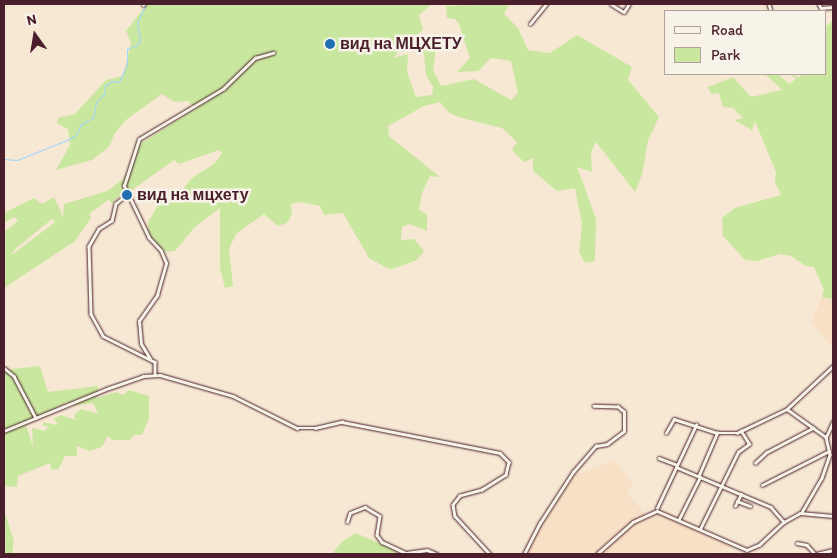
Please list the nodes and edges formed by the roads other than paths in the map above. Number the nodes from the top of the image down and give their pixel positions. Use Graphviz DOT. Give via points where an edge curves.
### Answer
graph roads {
  1 [pos="546,4"];
  2 [pos="611,4"];
  3 [pos="629,4"];
  4 [pos="819,4"];
  5 [pos="833,7"];
  6 [pos="530,24"];
  7 [pos="273,53"];
  8 [pos="127,195"];
  9 [pos="150,359"];
  10 [pos="833,366"];
  11 [pos="4,368"];
  12 [pos="154,375"];
  13 [pos="594,406"];
  14 [pos="786,409"];
  15 [pos="36,418"];
  16 [pos="833,422"];
  17 [pos="696,425"];
  18 [pos="813,428"];
  19 [pos="4,431"];
  20 [pos="741,431"];
  21 [pos="666,433"];
  22 [pos="717,433"];
  23 [pos="826,437"];
  24 [pos="829,450"];
  25 [pos="659,458"];
  26 [pos="755,463"];
  27 [pos="676,466"];
  28 [pos="699,476"];
  29 [pos="762,485"];
  30 [pos="721,486"];
  31 [pos="740,494"];
  32 [pos="737,501"];
  33 [pos="735,506"];
  34 [pos="750,506"];
  35 [pos="656,508"];
  36 [pos="802,512"];
  37 [pos="833,516"];
  38 [pos="679,519"];
  39 [pos="347,522"];
  40 [pos="784,522"];
  41 [pos="700,529"];
  42 [pos="796,543"];
  43 [pos="833,550"];
  44 [pos="437,554"];
  45 [pos="490,554"];
  46 [pos="524,554"];
  47 [pos="596,554"];
  48 [pos="816,554"];
  1 -- 6 [label="street"];
  2 -- 3 [label="street" via="624,12"];
  4 -- 5 [label="street" via="821,8"];
  7 -- 8 [label="street" via="255,58 222,89 139,139 124,182"];
  8 -- 9 [label="street" via="166,263 157,296 139,321 142,344"];
  8 -- 9 [label="street" via="116,204 112,221 98,230 89,246 91,314 103,336"];
  9 -- 12 [label="street" via="157,365"];
  10 -- 14 [label="street"];
  11 -- 15 [label="street" via="14,376"];
  12 -- 15 [label="street" via="109,388"];
  12 -- 45 [label="street" via="174,377 233,396 298,428 342,422 504,454 510,466 506,475 482,490 460,496 453,505 455,516"];
  13 -- 46 [label="street" via="618,407 624,412 624,431 607,444 596,446 573,472"];
  14 -- 18 [label="street"];
  14 -- 20 [label="street"];
  15 -- 19 [label="street"];
  16 -- 23 [label="street"];
  17 -- 21 [label="street" via="674,419"];
  17 -- 22 [label="street"];
  17 -- 27 [label="street"];
  18 -- 23 [label="street"];
  18 -- 26 [label="street" via="767,452"];
  20 -- 22 [label="street"];
  20 -- 30 [label="street" via="749,444 738,452"];
  22 -- 28 [label="street"];
  23 -- 24 [label="street"];
  24 -- 29 [label="street"];
  24 -- 36 [label="street" via="822,478"];
  25 -- 27 [label="street"];
  27 -- 28 [label="street"];
  27 -- 35 [label="street"];
  28 -- 30 [label="street"];
  28 -- 38 [label="street"];
  30 -- 31 [label="street"];
  30 -- 41 [label="street"];
  31 -- 32 [label="street"];
  31 -- 40 [label="street" via="771,507"];
  32 -- 33 [label="street"];
  32 -- 34 [label="street"];
  36 -- 37 [label="street"];
  36 -- 40 [label="street"];
  38 -- 41 [label="street"];
  38 -- 47 [label="street" via="663,512 650,513 633,522"];
  39 -- 44 [label="street" via="350,513 365,507 380,516 377,534 382,542 406,553 426,550"];
  40 -- 41 [label="street" via="759,545 747,550"];
  42 -- 48 [label="street" via="807,545"];
  43 -- 48 [label="street"];
}
